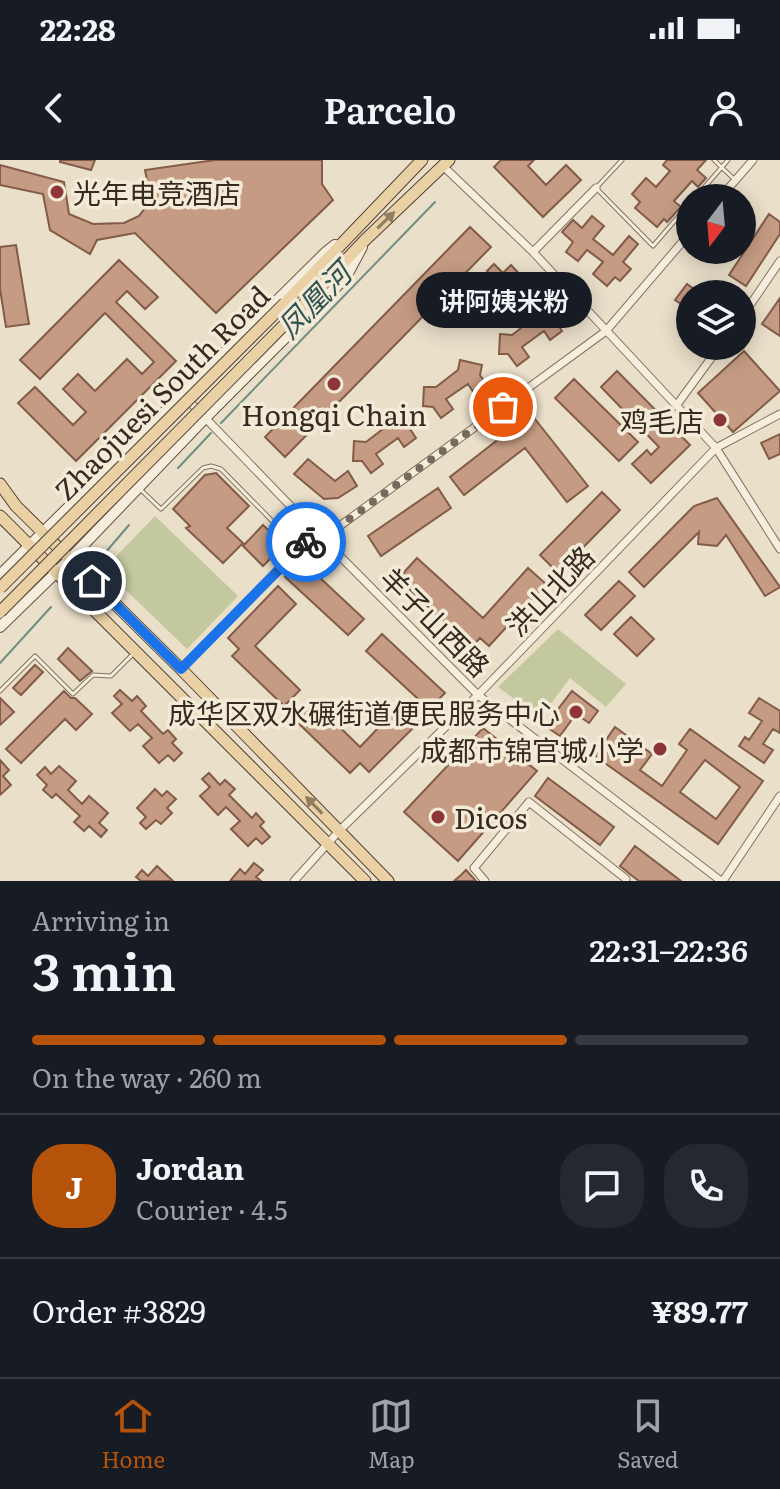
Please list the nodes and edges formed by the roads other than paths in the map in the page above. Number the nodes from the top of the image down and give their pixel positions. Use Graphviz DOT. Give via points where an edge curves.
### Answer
graph roads {
  1 [pos="422,160"];
  2 [pos="622,160"];
  3 [pos="714,160"];
  4 [pos="728,160"];
  5 [pos="753,160"];
  6 [pos="446,163"];
  7 [pos="722,167"];
  8 [pos="735,180"];
  9 [pos="707,184"];
  10 [pos="732,184"];
  11 [pos="596,188"];
  12 [pos="676,219"];
  13 [pos="356,229"];
  14 [pos="365,240"];
  15 [pos="676,249"];
  16 [pos="533,252"];
  17 [pos="780,261"];
  18 [pos="756,296"];
  19 [pos="606,331"];
  20 [pos="710,360"];
  21 [pos="181,394"];
  22 [pos="676,406"];
  23 [pos="780,414"];
  24 [pos="205,418"];
  25 [pos="716,448"];
  26 [pos="0,484"];
  27 [pos="138,487"];
  28 [pos="0,516"];
  29 [pos="304,520"];
  30 [pos="42,533"];
  31 [pos="319,536"];
  32 [pos="29,546"];
  33 [pos="780,549"];
  34 [pos="70,559"];
  35 [pos="57,572"];
  36 [pos="0,575"];
  37 [pos="0,588"];
  38 [pos="0,612"];
  39 [pos="0,627"];
  40 [pos="136,651"];
  41 [pos="181,669"];
  42 [pos="0,691"];
  43 [pos="478,695"];
  44 [pos="780,796"];
  45 [pos="339,831"];
  46 [pos="327,843"];
  47 [pos="626,879"];
  48 [pos="294,881"];
  49 [pos="365,881"];
  50 [pos="388,881"];
  51 [pos="485,881"];
  52 [pos="722,881"];
  1 -- 13 [label="main road, Zhaojuesi South Road"];
  2 -- 11 [label="lane"];
  3 -- 7 [label="lane"];
  4 -- 7 [label="lane"];
  5 -- 8 [label="street"];
  14 -- 6 [label="main road, Zhaojuesi South Road, one-way"];
  6 -- 16 [label="street"];
  7 -- 8 [label="lane"];
  7 -- 9 [label="lane"];
  8 -- 10 [label="street"];
  11 -- 12 [label="lane" via="653,246"];
  11 -- 16 [label="street"];
  13 -- 21 [label="street, Zhaojuesi South Road"];
  13 -- 37 [label="main road, Zhaojuesi South Road, bridge"];
  14 -- 24 [label="street, Zhaojuesi South Road" via="346,277"];
  14 -- 38 [label="main road, Zhaojuesi South Road, bridge"];
  15 -- 19 [label="street"];
  16 -- 19 [label="street"];
  17 -- 18 [label="street"];
  19 -- 22 [label="street"];
  19 -- 31 [label="street"];
  20 -- 22 [label="street"];
  21 -- 24 [label="street, 羊子山西路"];
  21 -- 30 [label="street, Zhaojuesi South Road"];
  22 -- 25 [label="street"];
  23 -- 25 [label="street, 洪山北路"];
  24 -- 27 [label="street, Zhaojuesi South Road"];
  24 -- 29 [label="street, 羊子山西路"];
  25 -- 33 [label="street"];
  25 -- 43 [label="street, 洪山北路"];
  26 -- 30 [label="main road"];
  27 -- 29 [label="lane" via="161,509 211,466 221,469 287,536"];
  27 -- 34 [label="street, Zhaojuesi South Road"];
  28 -- 32 [label="main road"];
  29 -- 31 [label="street, 羊子山西路"];
  30 -- 32 [label="street, Zhaojuesi South Road"];
  30 -- 34 [label="main road"];
  31 -- 41 [label="lane"];
  31 -- 43 [label="street, 羊子山西路"];
  32 -- 35 [label="main road"];
  32 -- 36 [label="street, Zhaojuesi South Road"];
  34 -- 35 [label="street, Zhaojuesi South Road"];
  34 -- 41 [label="main road"];
  35 -- 39 [label="street, Zhaojuesi South Road"];
  35 -- 40 [label="main road"];
  40 -- 42 [label="lane" via="111,676 93,675 73,694 35,656"];
  40 -- 46 [label="main road"];
  45 -- 41 [label="main road, one-way"];
  43 -- 45 [label="street, 洪山北路"];
  43 -- 52 [label="street, 羊子山西路"];
  44 -- 52 [label="street"];
  45 -- 46 [label="street, 洪山北路"];
  45 -- 50 [label="main road"];
  46 -- 48 [label="street, 洪山北路"];
  46 -- 49 [label="main road"];
  47 -- 51 [label="street" via="529,802 474,868"];
}
